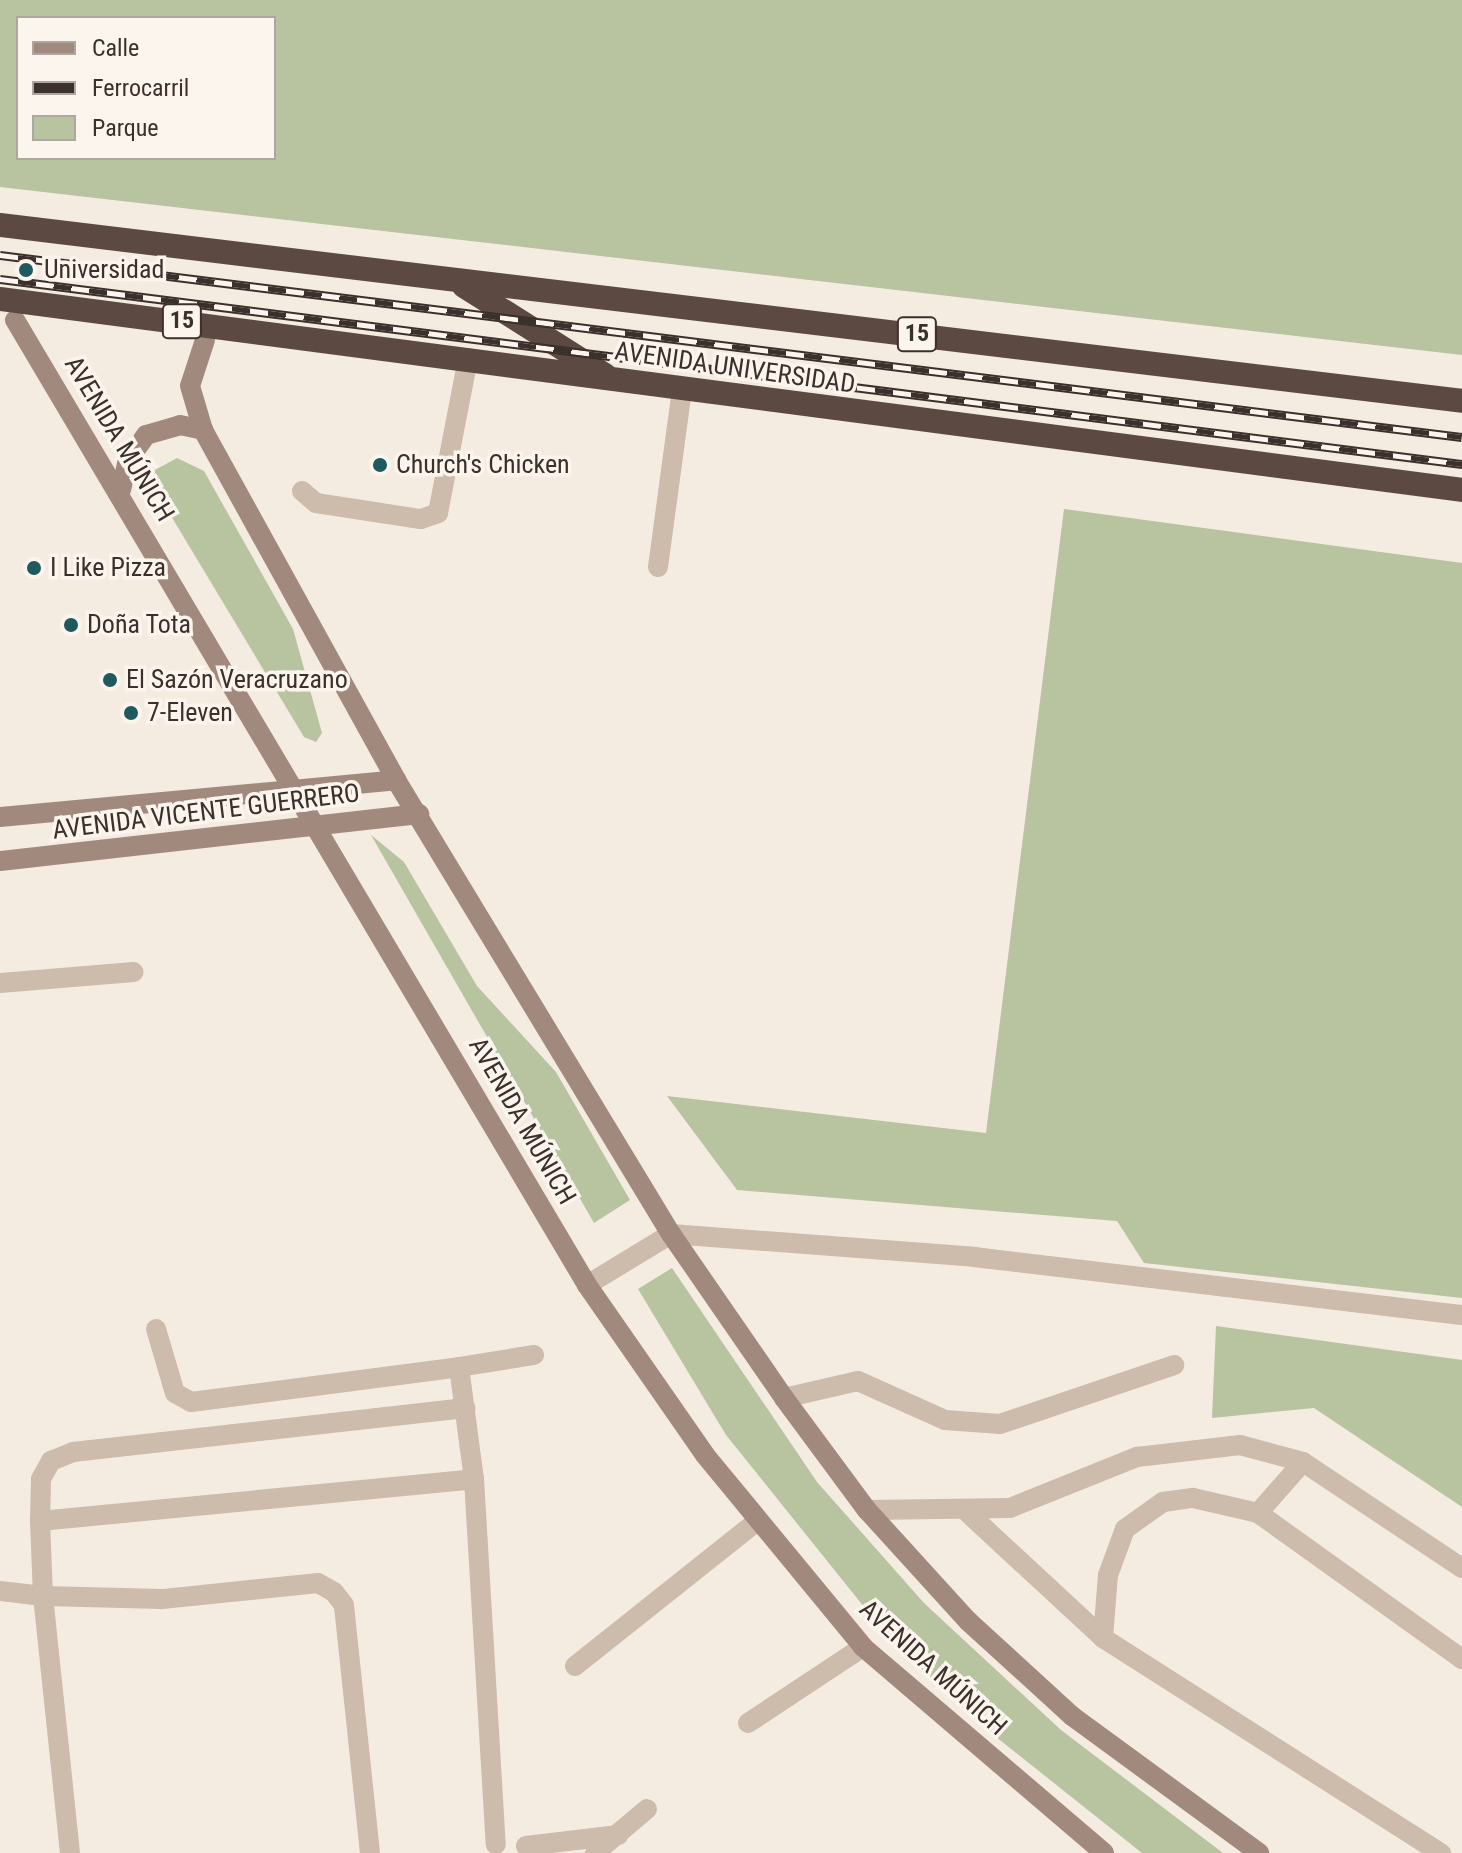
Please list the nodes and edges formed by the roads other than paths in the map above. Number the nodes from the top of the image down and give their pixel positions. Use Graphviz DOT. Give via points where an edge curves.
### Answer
graph roads {
  1 [pos="0,225"];
  2 [pos="459,282"];
  3 [pos="0,299"];
  4 [pos="15,320"];
  5 [pos="205,340"];
  6 [pos="468,358"];
  7 [pos="613,380"];
  8 [pos="682,390"];
  9 [pos="1462,401"];
  10 [pos="203,430"];
  11 [pos="121,490"];
  12 [pos="1462,490"];
  13 [pos="302,491"];
  14 [pos="658,567"];
  15 [pos="396,780"];
  16 [pos="298,791"];
  17 [pos="419,814"];
  18 [pos="0,817"];
  19 [pos="319,825"];
  20 [pos="0,861"];
  21 [pos="134,972"];
  22 [pos="0,983"];
  23 [pos="671,1234"];
  24 [pos="587,1285"];
  25 [pos="1462,1315"];
  26 [pos="156,1329"];
  27 [pos="534,1355"];
  28 [pos="1174,1365"];
  29 [pos="459,1367"];
  30 [pos="784,1398"];
  31 [pos="466,1408"];
  32 [pos="1303,1462"];
  33 [pos="474,1479"];
  34 [pos="867,1510"];
  35 [pos="968,1513"];
  36 [pos="1258,1513"];
  37 [pos="40,1521"];
  38 [pos="757,1521"];
  39 [pos="1462,1568"];
  40 [pos="0,1591"];
  41 [pos="43,1596"];
  42 [pos="1103,1638"];
  43 [pos="863,1647"];
  44 [pos="1462,1659"];
  45 [pos="575,1666"];
  46 [pos="748,1723"];
  47 [pos="647,1809"];
  48 [pos="618,1835"];
  49 [pos="490,1849"];
  50 [pos="530,1850"];
  51 [pos="70,1853"];
  52 [pos="370,1853"];
  53 [pos="595,1853"];
  54 [pos="1104,1853"];
  55 [pos="1259,1853"];
  56 [pos="1441,1853"];
  1 -- 2 [label="highway, AVENIDA UNIVERSIDAD / 15"];
  2 -- 7 [label="highway"];
  2 -- 9 [label="highway, AVENIDA UNIVERSIDAD / 15"];
  3 -- 6 [label="highway, AVENIDA UNIVERSIDAD / 15"];
  4 -- 11 [label="main road, AVENIDA MÚNICH"];
  5 -- 10 [label="main road" via="190,386"];
  6 -- 7 [label="highway, AVENIDA UNIVERSIDAD / 15"];
  6 -- 13 [label="lane" via="438,513 421,519 316,503"];
  7 -- 8 [label="highway, AVENIDA UNIVERSIDAD / 15"];
  8 -- 12 [label="highway, AVENIDA UNIVERSIDAD / 15"];
  8 -- 14 [label="lane"];
  10 -- 11 [label="main road" via="180,425 146,435 128,460"];
  10 -- 15 [label="main road"];
  11 -- 16 [label="main road, AVENIDA MÚNICH"];
  15 -- 16 [label="main road, AVENIDA VICENTE GUERRERO"];
  15 -- 17 [label="main road"];
  16 -- 18 [label="main road, AVENIDA VICENTE GUERRERO"];
  16 -- 19 [label="main road, AVENIDA MÚNICH"];
  17 -- 19 [label="main road, AVENIDA VICENTE GUERRERO"];
  17 -- 23 [label="main road"];
  19 -- 20 [label="main road, AVENIDA VICENTE GUERRERO"];
  19 -- 24 [label="main road, AVENIDA MÚNICH"];
  21 -- 22 [label="lane"];
  23 -- 24 [label="lane"];
  23 -- 25 [label="lane" via="974,1257"];
  23 -- 30 [label="main road"];
  24 -- 38 [label="main road, AVENIDA MÚNICH"];
  26 -- 29 [label="lane" via="175,1393 191,1402"];
  27 -- 29 [label="lane"];
  28 -- 30 [label="lane" via="1000,1424 945,1420 858,1381"];
  29 -- 31 [label="lane"];
  30 -- 34 [label="main road"];
  31 -- 33 [label="lane"];
  31 -- 37 [label="lane" via="73,1452 51,1461 41,1479"];
  32 -- 35 [label="lane" via="1240,1445 1171,1448 1053,1497"];
  32 -- 36 [label="lane"];
  32 -- 39 [label="lane"];
  33 -- 37 [label="lane"];
  33 -- 49 [label="lane"];
  34 -- 35 [label="lane"];
  34 -- 55 [label="main road" via="968,1621 1072,1716"];
  35 -- 42 [label="lane"];
  36 -- 42 [label="lane" via="1193,1498 1144,1510 1113,1550"];
  36 -- 44 [label="lane"];
  37 -- 41 [label="lane"];
  38 -- 43 [label="main road, AVENIDA MÚNICH"];
  38 -- 45 [label="lane"];
  40 -- 41 [label="lane"];
  41 -- 51 [label="lane"];
  41 -- 52 [label="lane" via="162,1599 318,1583 334,1592 344,1605"];
  42 -- 56 [label="lane"];
  43 -- 46 [label="lane"];
  43 -- 54 [label="main road, AVENIDA MÚNICH"];
  47 -- 48 [label="lane"];
  48 -- 50 [label="lane"];
  48 -- 53 [label="lane"];
  49 -- 50 [label="lane"];
}
